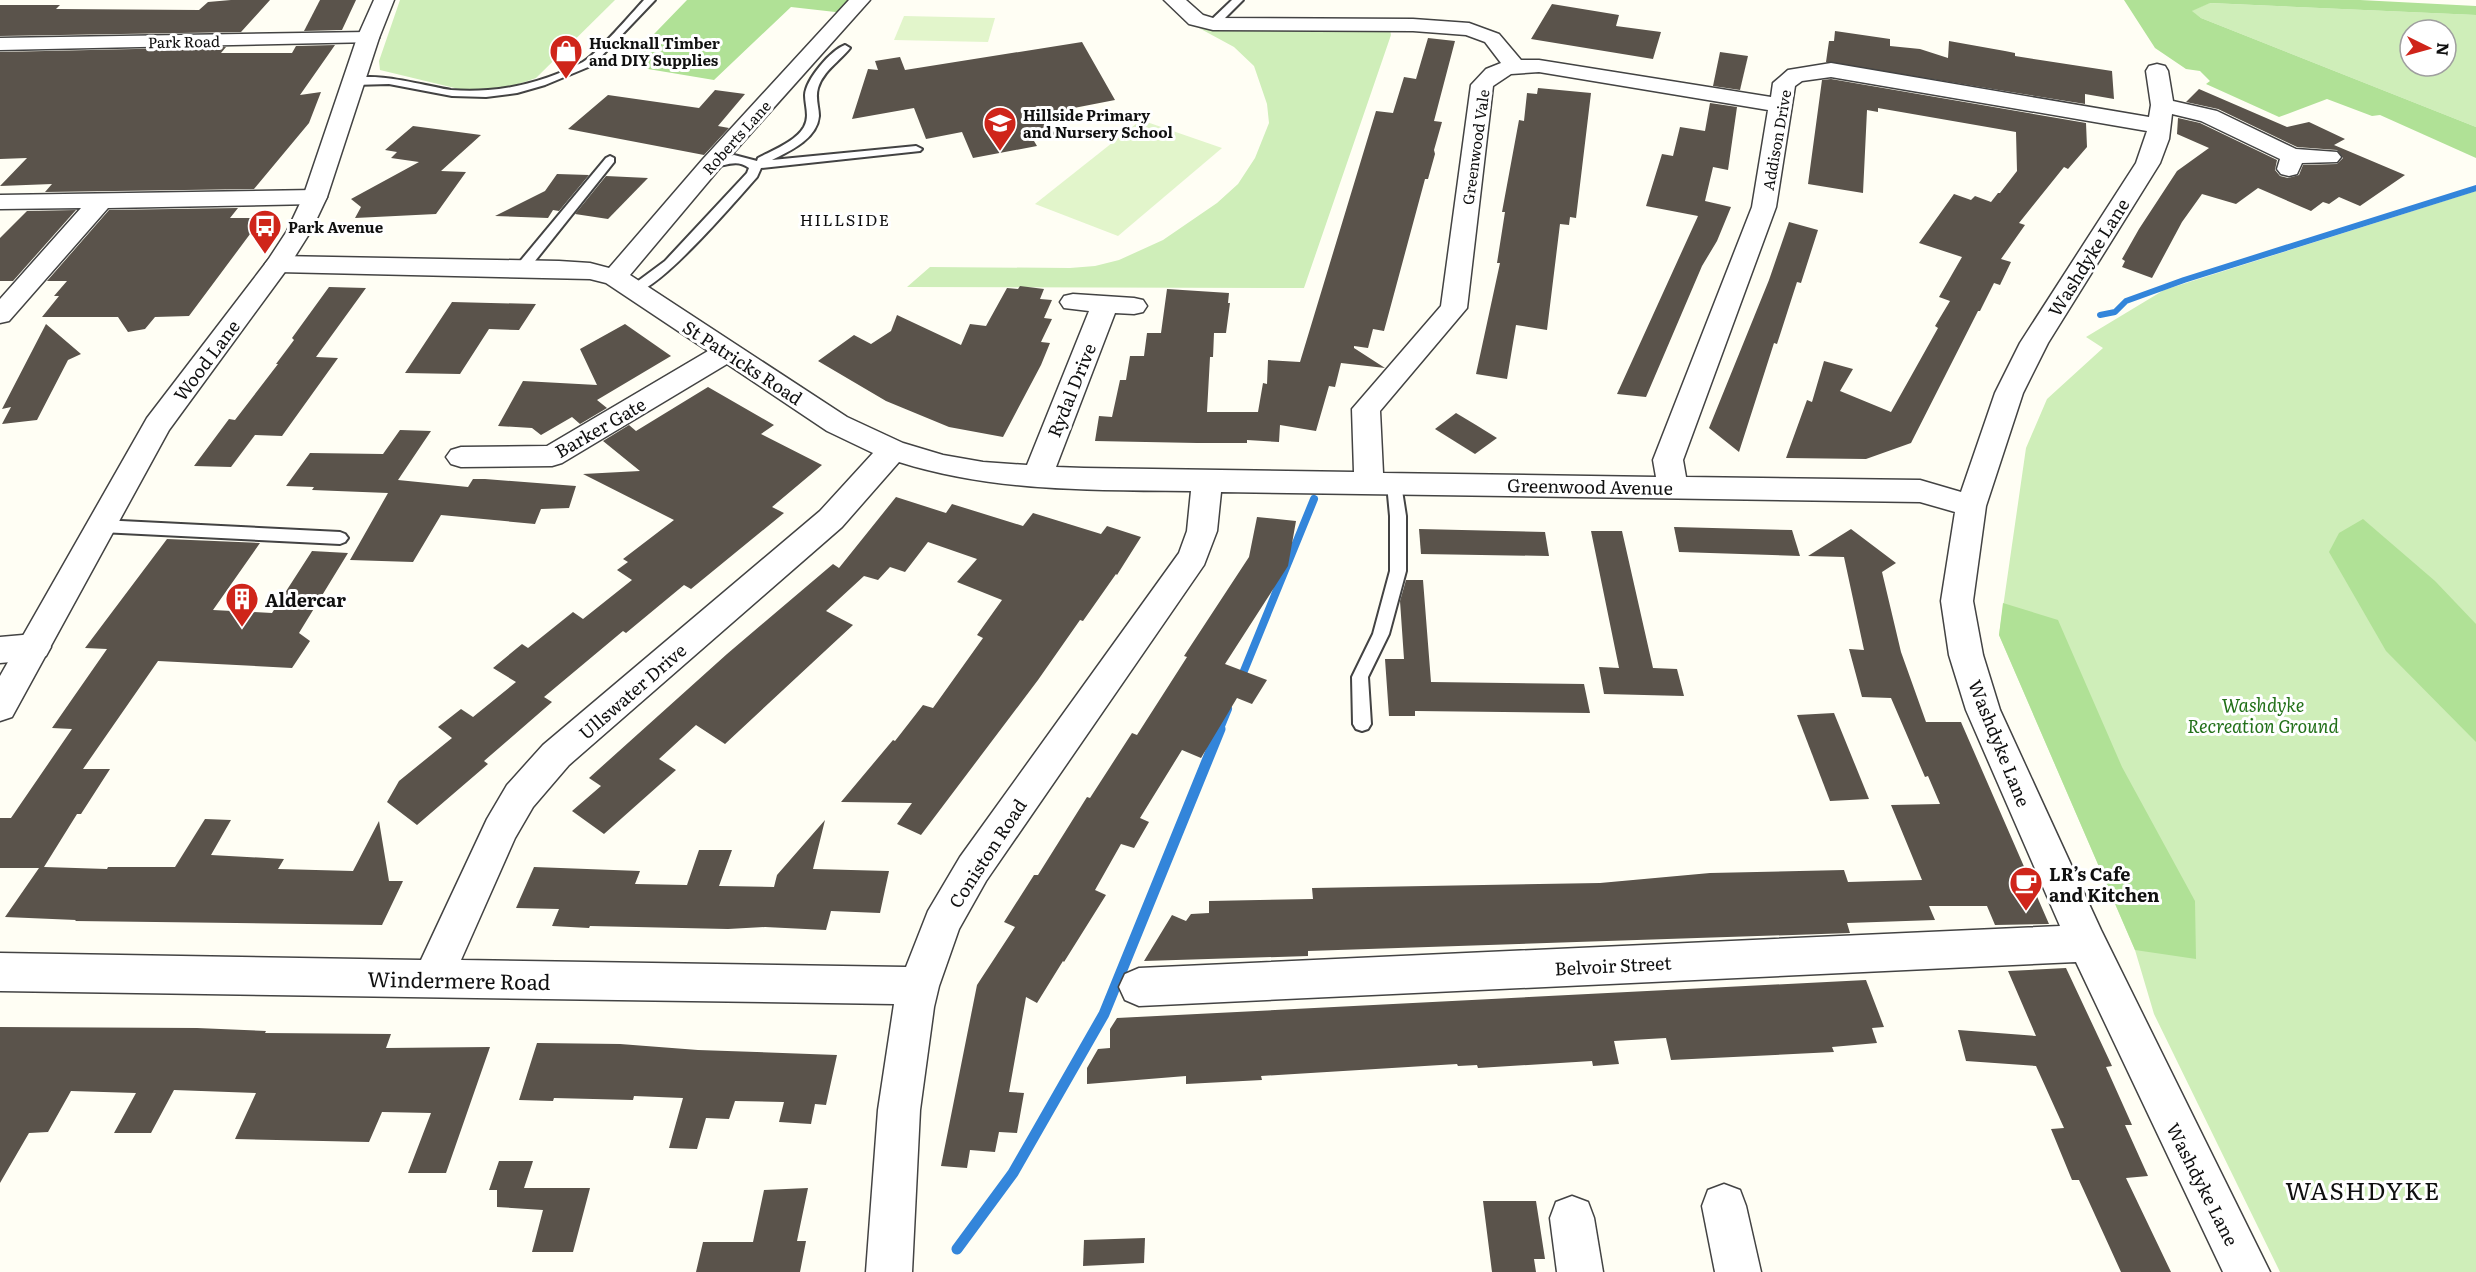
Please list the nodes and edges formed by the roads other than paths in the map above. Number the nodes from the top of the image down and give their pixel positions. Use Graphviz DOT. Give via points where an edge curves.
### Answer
graph roads {
  1 [pos="384,0"];
  2 [pos="650,0"];
  3 [pos="860,0"];
  4 [pos="1174,0"];
  5 [pos="1238,0"];
  6 [pos="1205,22"];
  7 [pos="369,38"];
  8 [pos="0,44"];
  9 [pos="845,48"];
  10 [pos="1512,61"];
  11 [pos="2157,71"];
  12 [pos="354,82"];
  13 [pos="1781,105"];
  14 [pos="2161,116"];
  15 [pos="916,149"];
  16 [pos="2329,157"];
  17 [pos="610,160"];
  18 [pos="711,164"];
  19 [pos="754,165"];
  20 [pos="315,197"];
  21 [pos="101,201"];
  22 [pos="0,202"];
  23 [pos="278,264"];
  24 [pos="522,268"];
  25 [pos="625,284"];
  26 [pos="1073,302"];
  27 [pos="1105,304"];
  28 [pos="1134,306"];
  29 [pos="0,315"];
  30 [pos="728,351"];
  31 [pos="893,450"];
  32 [pos="461,457"];
  33 [pos="1037,477"];
  34 [pos="1206,481"];
  35 [pos="1382,483"];
  36 [pos="1673,488"];
  37 [pos="1971,506"];
  38 [pos="101,526"];
  39 [pos="340,538"];
  40 [pos="33,647"];
  41 [pos="0,650"];
  42 [pos="0,707"];
  43 [pos="1362,724"];
  44 [pos="2087,943"];
  45 [pos="0,972"];
  46 [pos="433,978"];
  47 [pos="919,986"];
  48 [pos="1139,987"];
  49 [pos="1724,1206"];
  50 [pos="1572,1218"];
  51 [pos="888,1272"];
  52 [pos="1580,1272"];
  53 [pos="1738,1272"];
  54 [pos="2247,1272"];
  1 -- 7 [label="street, Wood Lane"];
  2 -- 12 [label="lane" via="589,63 513,91 452,93 389,81"];
  3 -- 18 [label="street, Roberts Lane"];
  4 -- 6 [label="street"];
  5 -- 6 [label="lane"];
  6 -- 10 [label="street" via="1451,27 1492,38"];
  7 -- 8 [label="street, Park Road"];
  7 -- 12 [label="street, Wood Lane"];
  9 -- 19 [label="lane" via="817,78 812,89 809,129"];
  10 -- 13 [label="street, Greenwood Vale"];
  10 -- 35 [label="street, Greenwood Vale" via="1482,86 1454,308 1366,409"];
  11 -- 14 [label="street, Washdyke Lane"];
  12 -- 20 [label="street, Wood Lane"];
  13 -- 14 [label="street, Addison Drive" via="1784,84 1790,79 1812,71 1831,70"];
  13 -- 36 [label="street, Addison Drive" via="1764,207 1668,460"];
  14 -- 16 [label="street" via="2209,116 2290,163"];
  14 -- 37 [label="street, Washdyke Lane" via="2148,162 2034,343 2008,393"];
  15 -- 19 [label="lane"];
  17 -- 24 [label="lane"];
  18 -- 19 [label="lane" via="736,158"];
  18 -- 25 [label="street, Roberts Lane"];
  19 -- 25 [label="lane" via="753,174 670,264"];
  20 -- 21 [label="street"];
  20 -- 23 [label="street, Wood Lane"];
  21 -- 22 [label="street"];
  21 -- 29 [label="street"];
  23 -- 24 [label="street, St Patricks Road"];
  23 -- 38 [label="street, Wood Lane" via="157,425"];
  24 -- 25 [label="street, St Patricks Road" via="590,271"];
  25 -- 30 [label="street, St Patricks Road"];
  26 -- 27 [label="street"];
  27 -- 28 [label="street"];
  27 -- 33 [label="street, Rydal Drive"];
  30 -- 31 [label="street, St Patricks Road" via="837,424"];
  30 -- 32 [label="street, Barker Gate" via="552,456"];
  31 -- 33 [label="street, St Patricks Road" via="942,465"];
  31 -- 46 [label="street, Ullswater Drive" via="831,519 556,755 520,796 500,830"];
  33 -- 34 [label="street, St Patricks Road"];
  34 -- 35 [label="street, Greenwood Avenue"];
  34 -- 47 [label="street, Coniston Road" via="1202,531 1193,557 973,868 942,923"];
  35 -- 36 [label="street, Greenwood Avenue"];
  35 -- 43 [label="lane" via="1398,516 1398,571 1381,634 1360,677"];
  36 -- 37 [label="street, Greenwood Avenue" via="1920,491"];
  37 -- 44 [label="street, Washdyke Lane" via="1957,601 1966,655 1983,710"];
  38 -- 39 [label="lane"];
  38 -- 40 [label="street, Wood Lane"];
  40 -- 41 [label="street"];
  40 -- 42 [label="street, Wood Lane"];
  44 -- 48 [label="street, Belvoir Street"];
  44 -- 54 [label="street, Washdyke Lane"];
  45 -- 46 [label="street, Windermere Road"];
  46 -- 47 [label="street, Windermere Road"];
  47 -- 51 [label="street, Coniston Road" via="899,1110"];
  49 -- 53 [label="street"];
  50 -- 52 [label="street"];
}
